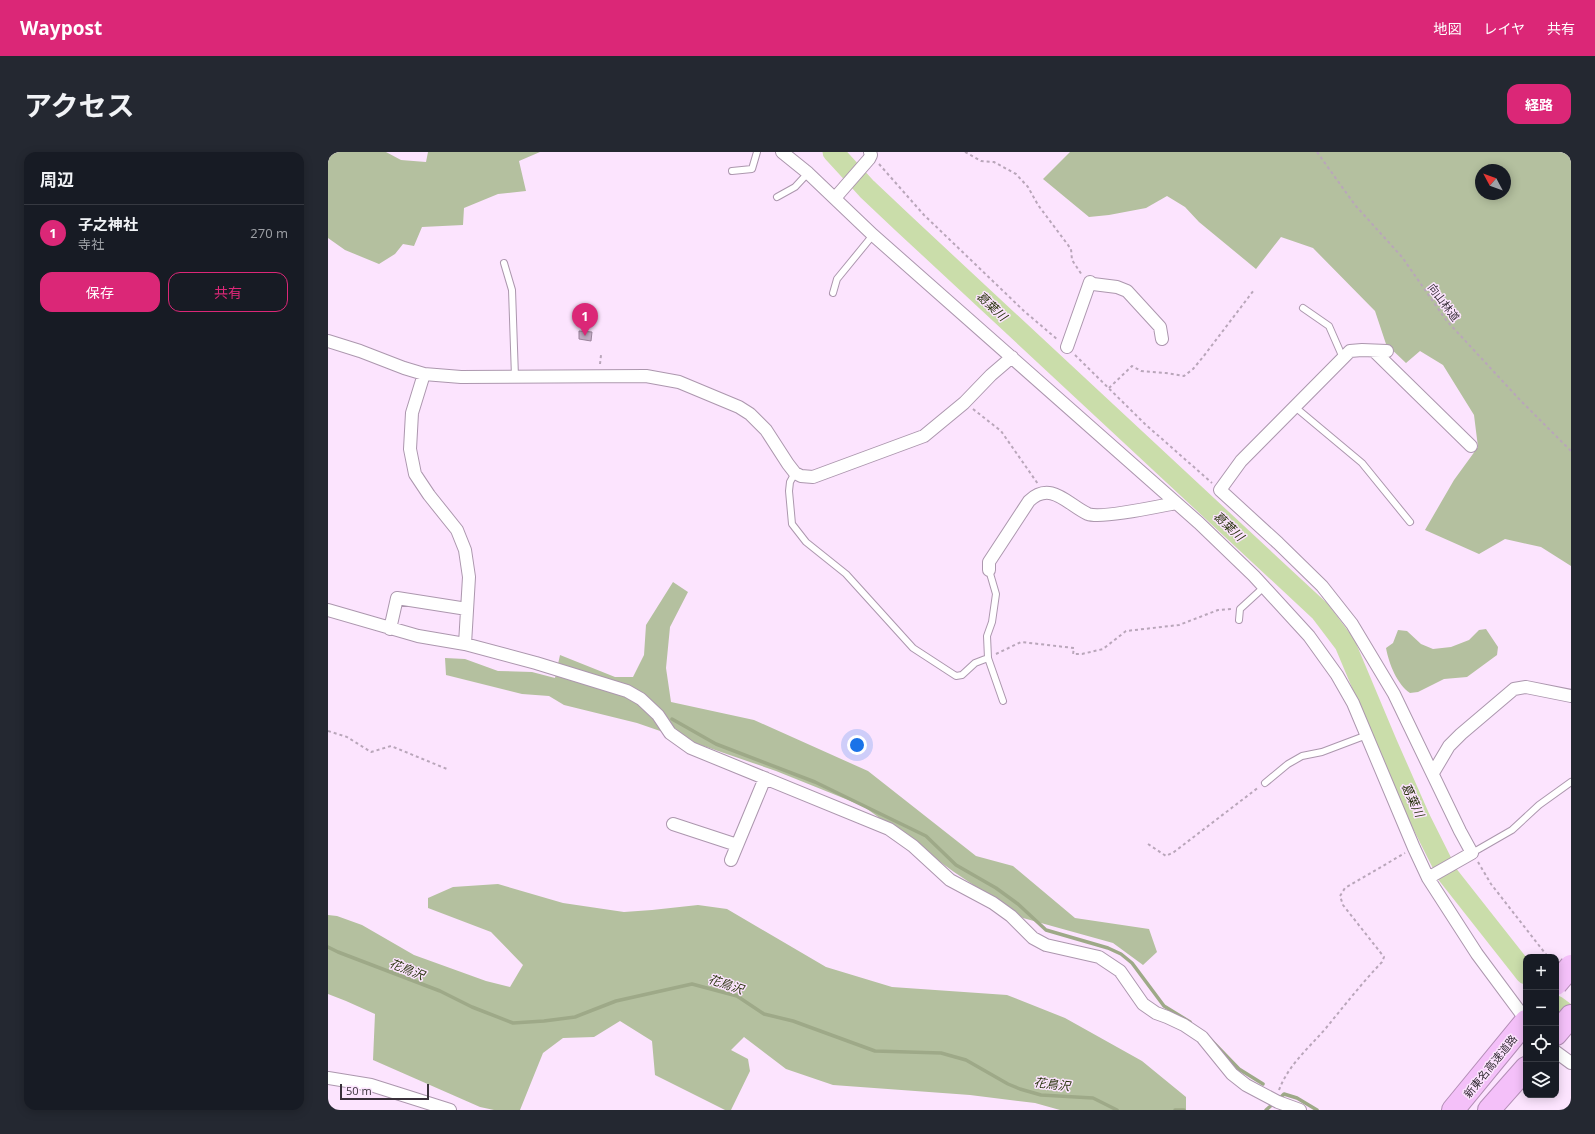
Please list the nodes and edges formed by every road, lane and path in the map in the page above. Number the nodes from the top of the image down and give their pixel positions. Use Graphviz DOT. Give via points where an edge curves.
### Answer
graph roads {
  1 [pos="758,152"];
  2 [pos="782,152"];
  3 [pos="964,152"];
  4 [pos="1317,152"];
  5 [pos="870,155"];
  6 [pos="732,171"];
  7 [pos="808,174"];
  8 [pos="837,196"];
  9 [pos="777,197"];
  10 [pos="873,234"];
  11 [pos="504,263"];
  12 [pos="1090,282"];
  13 [pos="1254,290"];
  14 [pos="833,293"];
  15 [pos="1303,308"];
  16 [pos="1162,339"];
  17 [pos="328,341"];
  18 [pos="1067,347"];
  19 [pos="1374,350"];
  20 [pos="1387,351"];
  21 [pos="1012,357"];
  22 [pos="1344,358"];
  23 [pos="424,374"];
  24 [pos="515,377"];
  25 [pos="1109,388"];
  26 [pos="964,403"];
  27 [pos="1295,407"];
  28 [pos="1471,446"];
  29 [pos="1571,451"];
  30 [pos="796,473"];
  31 [pos="1220,490"];
  32 [pos="1044,492"];
  33 [pos="1176,503"];
  34 [pos="1410,522"];
  35 [pos="989,570"];
  36 [pos="1264,587"];
  37 [pos="467,609"];
  38 [pos="1240,609"];
  39 [pos="328,610"];
  40 [pos="1239,620"];
  41 [pos="390,628"];
  42 [pos="465,644"];
  43 [pos="988,658"];
  44 [pos="1571,696"];
  45 [pos="1003,700"];
  46 [pos="328,731"];
  47 [pos="1367,735"];
  48 [pos="447,769"];
  49 [pos="1432,773"];
  50 [pos="765,778"];
  51 [pos="1571,782"];
  52 [pos="1265,783"];
  53 [pos="673,824"];
  54 [pos="1148,844"];
  55 [pos="736,845"];
  56 [pos="1414,848"];
  57 [pos="1471,853"];
  58 [pos="731,860"];
  59 [pos="1431,877"];
  60 [pos="1546,954"];
  61 [pos="1571,966"];
  62 [pos="1559,980"];
  63 [pos="1571,1016"];
  64 [pos="1523,1017"];
  65 [pos="1523,1025"];
  66 [pos="1559,1030"];
  67 [pos="1559,1054"];
  68 [pos="1571,1063"];
  69 [pos="1523,1071"];
  70 [pos="328,1078"];
  71 [pos="1275,1102"];
  72 [pos="450,1110"];
  73 [pos="1300,1110"];
  74 [pos="1453,1110"];
  75 [pos="1489,1110"];
  1 -- 6 [label="lane" via="752,169"];
  2 -- 7 [label="street"];
  3 -- 12 [label="path" via="981,161 994,162 1016,174 1071,249 1072,260 1082,276"];
  4 -- 29 [label="path, 向山林道" via="1355,205 1402,258 1446,320"];
  5 -- 8 [label="street"];
  5 -- 18 [label="path" via="924,215 1024,311"];
  7 -- 8 [label="street"];
  7 -- 9 [label="lane" via="796,187"];
  8 -- 10 [label="street"];
  10 -- 14 [label="lane" via="837,279"];
  10 -- 21 [label="street"];
  11 -- 24 [label="lane" via="512,290"];
  12 -- 16 [label="street" via="1127,291 1160,327"];
  12 -- 18 [label="street"];
  13 -- 25 [label="path" via="1203,357 1184,376 1141,371 1132,366"];
  15 -- 22 [label="lane" via="1329,326"];
  17 -- 23 [label="street"];
  18 -- 25 [label="path"];
  19 -- 20 [label="street"];
  19 -- 22 [label="street" via="1350,351"];
  19 -- 28 [label="street"];
  21 -- 26 [label="street"];
  21 -- 33 [label="street"];
  22 -- 27 [label="street"];
  23 -- 24 [label="street"];
  23 -- 37 [label="street" via="412,413 410,448 415,474 457,530 465,550 469,577"];
  24 -- 30 [label="street" via="646,376 679,382 750,414 766,430"];
  25 -- 31 [label="path" via="1145,424"];
  26 -- 30 [label="street" via="924,436 813,477"];
  26 -- 32 [label="path" via="1001,432"];
  27 -- 31 [label="street" via="1241,461"];
  27 -- 34 [label="lane" via="1362,464"];
  30 -- 43 [label="lane" via="790,482 789,491 792,524 806,542 846,574 914,648 956,676 962,675 975,663"];
  31 -- 49 [label="street" via="1322,586 1352,624 1394,694"];
  32 -- 33 [label="street" via="1058,496 1090,515 1105,515"];
  32 -- 35 [label="street" via="1029,500 989,562"];
  33 -- 36 [label="street"];
  35 -- 43 [label="lane" via="996,594 987,636"];
  36 -- 38 [label="lane"];
  36 -- 47 [label="street" via="1309,636 1337,675"];
  37 -- 41 [label="street" via="398,598"];
  37 -- 42 [label="street"];
  38 -- 40 [label="lane"];
  38 -- 43 [label="path" via="1218,610 1179,625 1126,631 1103,649 1082,654 1072,654 1074,648 1021,642"];
  39 -- 41 [label="street"];
  41 -- 42 [label="street"];
  42 -- 50 [label="street" via="627,691 641,699 658,715 670,733 691,748"];
  43 -- 45 [label="lane"];
  44 -- 49 [label="street" via="1526,687 1514,689 1449,746"];
  46 -- 48 [label="path" via="347,737 372,752 391,746"];
  47 -- 52 [label="lane" via="1322,752 1302,756"];
  47 -- 56 [label="street"];
  49 -- 57 [label="street"];
  50 -- 55 [label="street"];
  50 -- 71 [label="street" via="889,829 913,846 950,880 993,903 1011,916 1033,938 1046,944 1099,957 1120,971 1143,1004 1156,1013 1184,1025 1202,1038 1232,1074"];
  51 -- 57 [label="lane" via="1539,805 1512,830"];
  52 -- 54 [label="path" via="1174,852 1166,856"];
  53 -- 55 [label="street"];
  55 -- 58 [label="street"];
  56 -- 59 [label="street"];
  56 -- 71 [label="path" via="1342,892 1340,896 1344,906 1384,957 1326,1028 1290,1067"];
  57 -- 59 [label="street"];
  57 -- 60 [label="path" via="1491,884"];
  59 -- 64 [label="street" via="1477,954"];
  61 -- 62 [label="highway, bridge"];
  63 -- 66 [label="highway"];
  65 -- 74 [label="highway, 新東名高速道路"];
  67 -- 68 [label="street"];
  69 -- 75 [label="highway"];
  70 -- 72 [label="street" via="371,1085"];
  71 -- 73 [label="street"];
}
